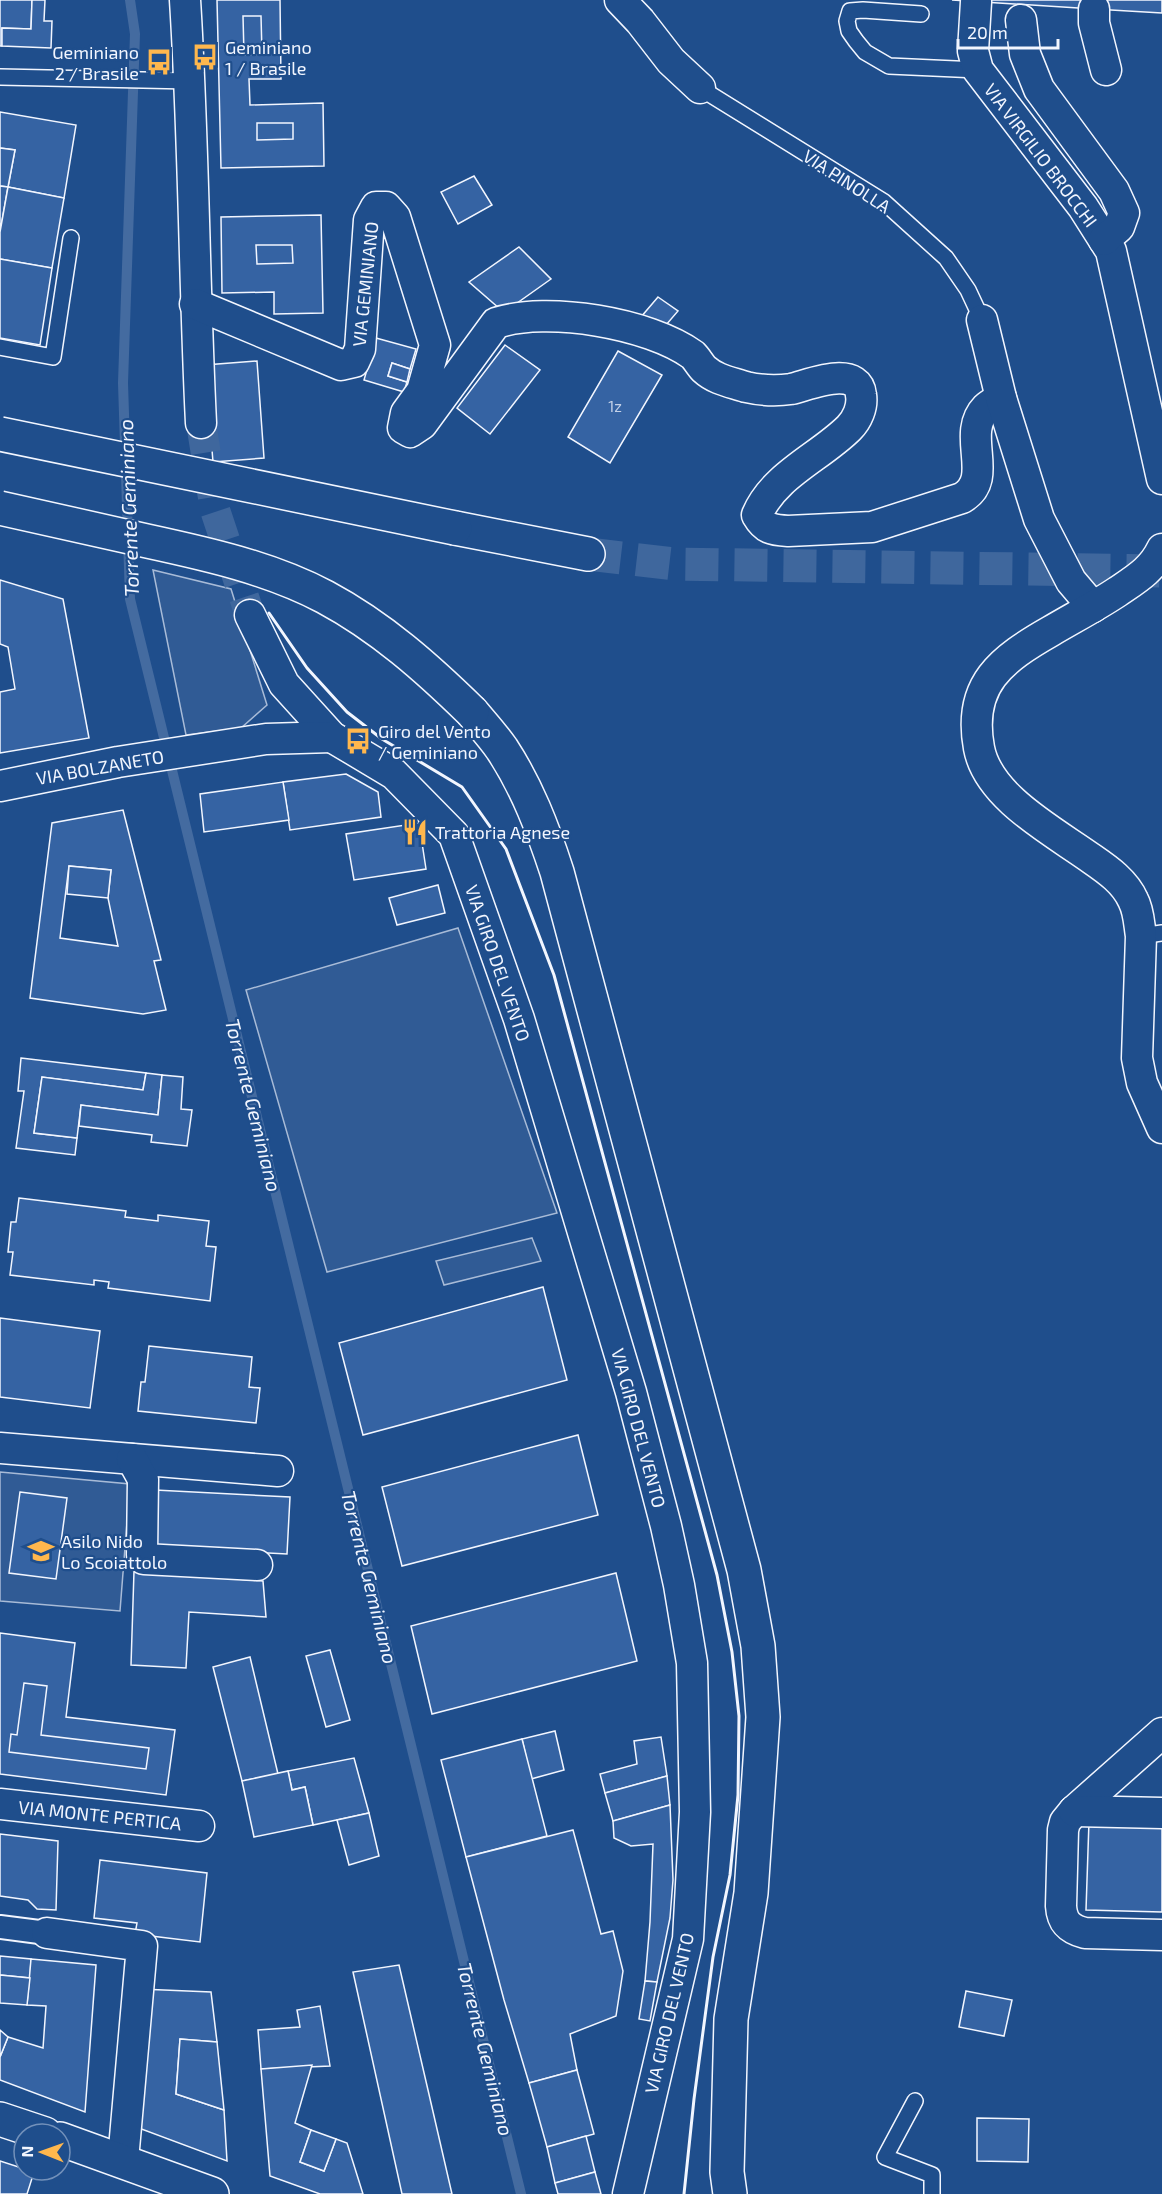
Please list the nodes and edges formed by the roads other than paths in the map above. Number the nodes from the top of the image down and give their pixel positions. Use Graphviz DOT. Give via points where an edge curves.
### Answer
graph roads {
  1 [pos="185,0"];
  2 [pos="620,0"];
  3 [pos="976,2"];
  4 [pos="1094,9"];
  5 [pos="921,14"];
  6 [pos="1021,20"];
  7 [pos="978,70"];
  8 [pos="1106,70"];
  9 [pos="0,76"];
  10 [pos="190,81"];
  11 [pos="700,88"];
  12 [pos="71,238"];
  13 [pos="1104,240"];
  14 [pos="195,304"];
  15 [pos="982,320"];
  16 [pos="0,347"];
  17 [pos="1001,398"];
  18 [pos="201,423"];
  19 [pos="0,434"];
  20 [pos="1162,479"];
  21 [pos="0,508"];
  22 [pos="1162,549"];
  23 [pos="588,554"];
  24 [pos="1093,607"];
  25 [pos="250,615"];
  26 [pos="332,737"];
  27 [pos="0,786"];
  28 [pos="1151,934"];
  29 [pos="1162,1128"];
  30 [pos="0,1448"];
  31 [pos="132,1459"];
  32 [pos="278,1471"];
  33 [pos="257,1565"];
  34 [pos="1162,1733"];
  35 [pos="0,1804"];
  36 [pos="1074,1811"];
  37 [pos="1162,1813"];
  38 [pos="199,1826"];
  39 [pos="0,1927"];
  40 [pos="47,1933"];
  41 [pos="1162,1935"];
  42 [pos="915,2101"];
  43 [pos="72,2143"];
  44 [pos="123,2160"];
  45 [pos="212,2194"];
  46 [pos="628,2194"];
  47 [pos="730,2194"];
  48 [pos="932,2194"];
  1 -- 10 [label="street"];
  2 -- 11 [label="street, VIA PINOLLA" via="671,61"];
  3 -- 7 [label="street, VIA VIRGILIO BROCCHI" via="974,51"];
  4 -- 8 [label="street"];
  5 -- 7 [label="lane, VIA VIRGILIO BROCCHI" via="850,11 847,21 849,31 864,52 889,66"];
  6 -- 13 [label="street, VIA VIRGILIO BROCCHI" via="1025,54 1039,89 1114,191 1124,213 1119,227"];
  7 -- 13 [label="street, VIA VIRGILIO BROCCHI"];
  9 -- 10 [label="lane"];
  10 -- 14 [label="street"];
  11 -- 15 [label="lane, VIA PINOLLA" via="884,202 946,258"];
  12 -- 16 [label="lane" via="53,357"];
  13 -- 20 [label="street, VIA VIRGILIO BROCCHI" via="1111,250"];
  14 -- 17 [label="street, VIA GEMINIANO" via="341,365 354,362 360,348 369,220 376,207 386,207 395,217 435,345 422,391 406,413 403,428 410,432 422,424 496,323 512,318 607,321 694,356 718,379 753,388 789,389 836,378 853,381 860,387 862,398 850,428 795,470 762,505 758,515 763,525 774,530 872,527 962,498 977,482 977,425 985,409"];
  14 -- 18 [label="street"];
  15 -- 17 [label="street, VIA PINOLLA"];
  17 -- 24 [label="street, VIA PINOLLA" via="1039,519 1071,581"];
  19 -- 23 [label="main road, bridge"];
  21 -- 47 [label="main road, bridge" via="190,550 248,566 324,597 405,650 472,712 501,748 526,790 557,872 744,1570 758,1646 763,1717 751,1893 731,2019"];
  22 -- 24 [label="street" via="1144,574"];
  24 -- 28 [label="street" via="1019,650 993,673 981,697 977,738 984,767 1001,790 1112,873 1125,887"];
  25 -- 26 [label="street, VIA GIRO DEL VENTO" via="284,684"];
  26 -- 27 [label="street, VIA BOLZANETO" via="266,739 118,762"];
  26 -- 46 [label="street, VIA GIRO DEL VENTO" via="394,774 454,835 519,1019 631,1392 679,1585 692,1663 695,1812 688,1939"];
  28 -- 29 [label="street" via="1137,1058 1142,1083"];
  30 -- 31 [label="street"];
  31 -- 32 [label="street"];
  31 -- 33 [label="street" via="142,1479 144,1559"];
  34 -- 36 [label="street"];
  35 -- 38 [label="street, VIA MONTE PERTICA"];
  36 -- 37 [label="street"];
  36 -- 41 [label="street" via="1062,1830 1061,1906 1066,1924 1085,1933"];
  39 -- 40 [label="street"];
  40 -- 44 [label="street" via="142,1946"];
  42 -- 48 [label="lane" via="885,2157 932,2175"];
  43 -- 44 [label="main road"];
  44 -- 45 [label="main road"];
}
